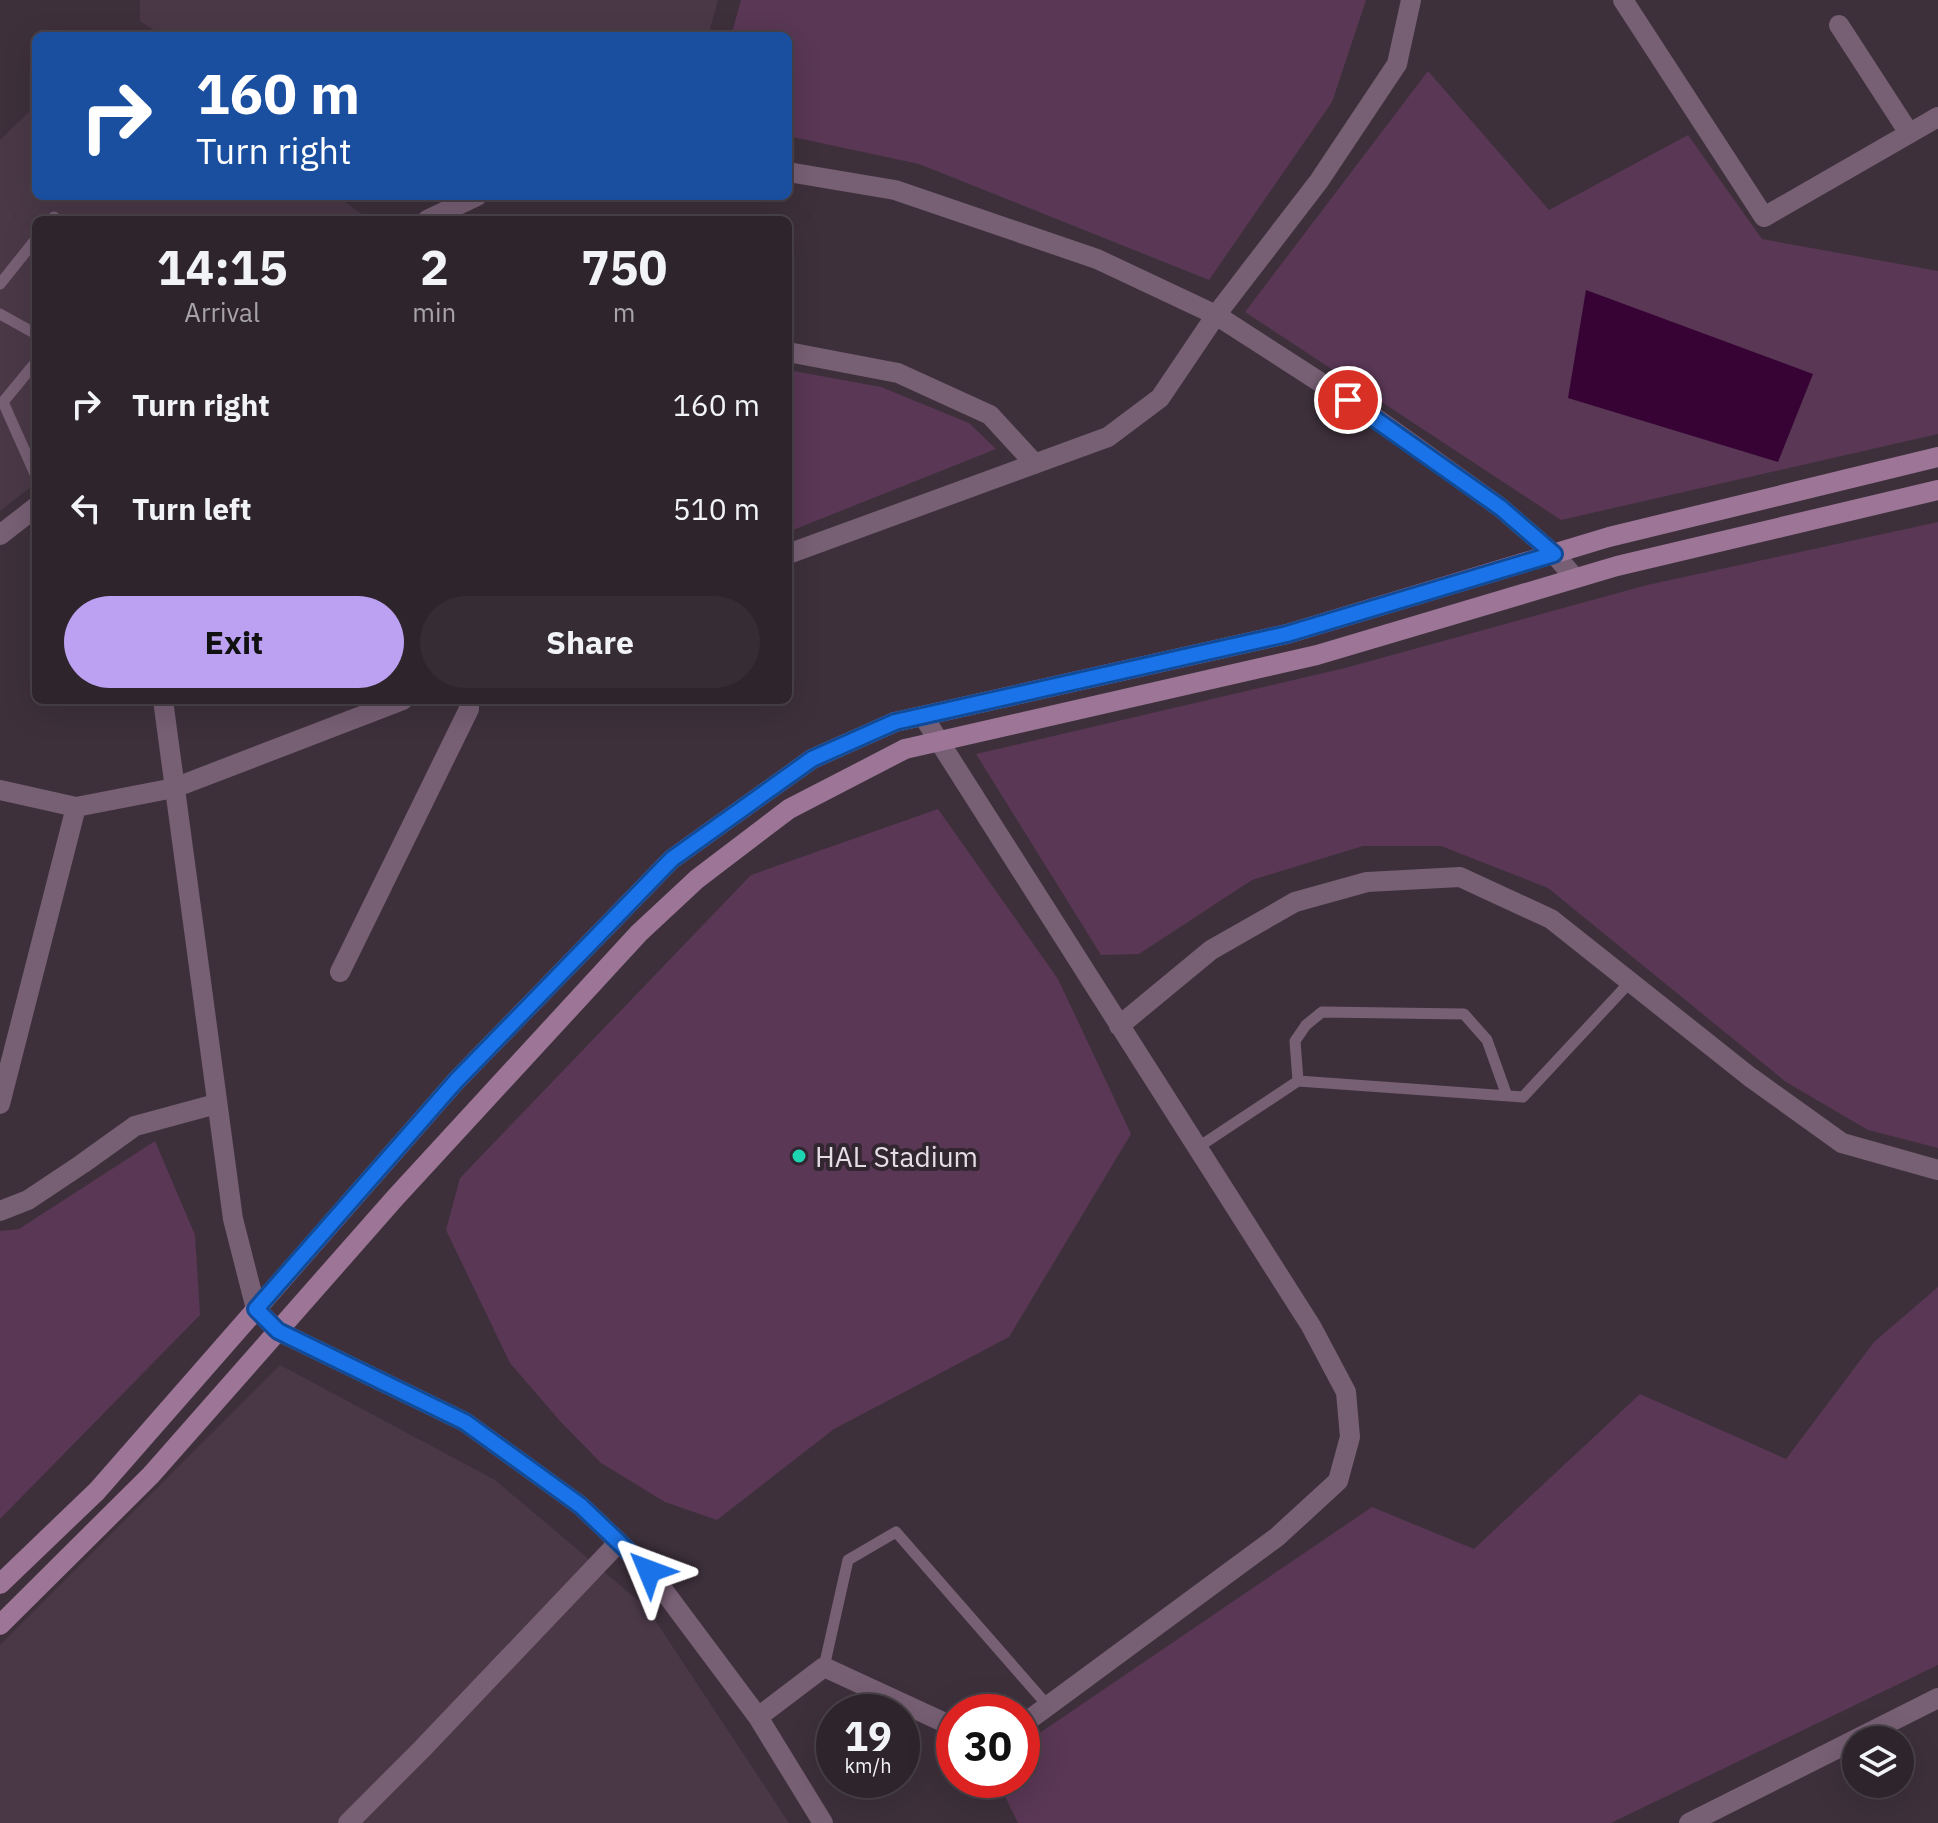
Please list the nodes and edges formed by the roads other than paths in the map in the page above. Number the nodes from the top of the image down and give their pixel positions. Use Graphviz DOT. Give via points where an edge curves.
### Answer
graph roads {
  1 [pos="1411,0"];
  2 [pos="1623,0"];
  3 [pos="1839,25"];
  4 [pos="1938,117"];
  5 [pos="1909,133"];
  6 [pos="792,173"];
  7 [pos="469,200"];
  8 [pos="435,216"];
  9 [pos="32,244"];
  10 [pos="0,284"];
  11 [pos="0,314"];
  12 [pos="1216,315"];
  13 [pos="32,332"];
  14 [pos="792,353"];
  15 [pos="32,367"];
  16 [pos="1938,457"];
  17 [pos="1035,464"];
  18 [pos="32,467"];
  19 [pos="1938,490"];
  20 [pos="32,510"];
  21 [pos="0,535"];
  22 [pos="792,553"];
  23 [pos="1554,554"];
  24 [pos="1575,578"];
  25 [pos="164,704"];
  26 [pos="393,704"];
  27 [pos="469,704"];
  28 [pos="923,716"];
  29 [pos="939,741"];
  30 [pos="174,788"];
  31 [pos="0,790"];
  32 [pos="76,807"];
  33 [pos="340,972"];
  34 [pos="1630,982"];
  35 [pos="1119,1026"];
  36 [pos="1298,1081"];
  37 [pos="1507,1096"];
  38 [pos="0,1104"];
  39 [pos="216,1104"];
  40 [pos="1197,1148"];
  41 [pos="1938,1170"];
  42 [pos="0,1211"];
  43 [pos="256,1309"];
  44 [pos="278,1331"];
  45 [pos="619,1542"];
  46 [pos="0,1584"];
  47 [pos="0,1625"];
  48 [pos="824,1667"];
  49 [pos="1938,1698"];
  50 [pos="1048,1706"];
  51 [pos="1040,1712"];
  52 [pos="758,1717"];
  53 [pos="936,1719"];
  54 [pos="348,1823"];
  55 [pos="823,1823"];
  56 [pos="1689,1823"];
  1 -- 12 [label="street" via="1397,64 1319,181"];
  2 -- 5 [label="street" via="1764,217"];
  3 -- 5 [label="street"];
  4 -- 5 [label="street"];
  6 -- 12 [label="street" via="895,190 1097,259"];
  7 -- 8 [label="street"];
  9 -- 10 [label="lane"];
  11 -- 13 [label="lane"];
  12 -- 17 [label="street" via="1160,398 1108,437"];
  12 -- 23 [label="street" via="1387,426 1501,508"];
  14 -- 17 [label="street" via="898,373 990,415"];
  15 -- 18 [label="lane" via="3,402"];
  16 -- 23 [label="street"];
  17 -- 22 [label="street"];
  19 -- 24 [label="street"];
  20 -- 21 [label="street"];
  23 -- 24 [label="street"];
  23 -- 28 [label="street" via="1287,634"];
  24 -- 29 [label="street" via="1317,655"];
  25 -- 30 [label="street"];
  26 -- 30 [label="street"];
  27 -- 33 [label="street"];
  28 -- 29 [label="street"];
  28 -- 43 [label="street" via="895,722 812,759 672,859 456,1081"];
  29 -- 35 [label="street"];
  29 -- 44 [label="street" via="905,749 789,809 697,879 607,967"];
  30 -- 32 [label="street"];
  30 -- 39 [label="street"];
  31 -- 32 [label="street"];
  32 -- 38 [label="street"];
  34 -- 35 [label="street" via="1551,919 1460,877 1367,882 1295,902 1211,950"];
  34 -- 37 [label="lane" via="1523,1097"];
  34 -- 41 [label="street" via="1842,1143"];
  35 -- 40 [label="street"];
  36 -- 37 [label="lane"];
  36 -- 37 [label="lane" via="1295,1041 1322,1012 1464,1014 1487,1040"];
  36 -- 40 [label="lane"];
  39 -- 42 [label="street" via="135,1126 28,1200"];
  39 -- 43 [label="street" via="233,1219"];
  40 -- 50 [label="street" via="1311,1326 1346,1392 1350,1437 1338,1481 1277,1537"];
  43 -- 44 [label="street"];
  43 -- 46 [label="street" via="97,1491"];
  44 -- 45 [label="street" via="465,1422 581,1506"];
  44 -- 47 [label="street" via="151,1475"];
  45 -- 52 [label="street" via="649,1571"];
  45 -- 54 [label="street"];
  48 -- 50 [label="lane" via="848,1560 896,1532"];
  48 -- 52 [label="street"];
  48 -- 53 [label="street"];
  49 -- 56 [label="street"];
  50 -- 51 [label="street"];
  52 -- 55 [label="street"];
}
